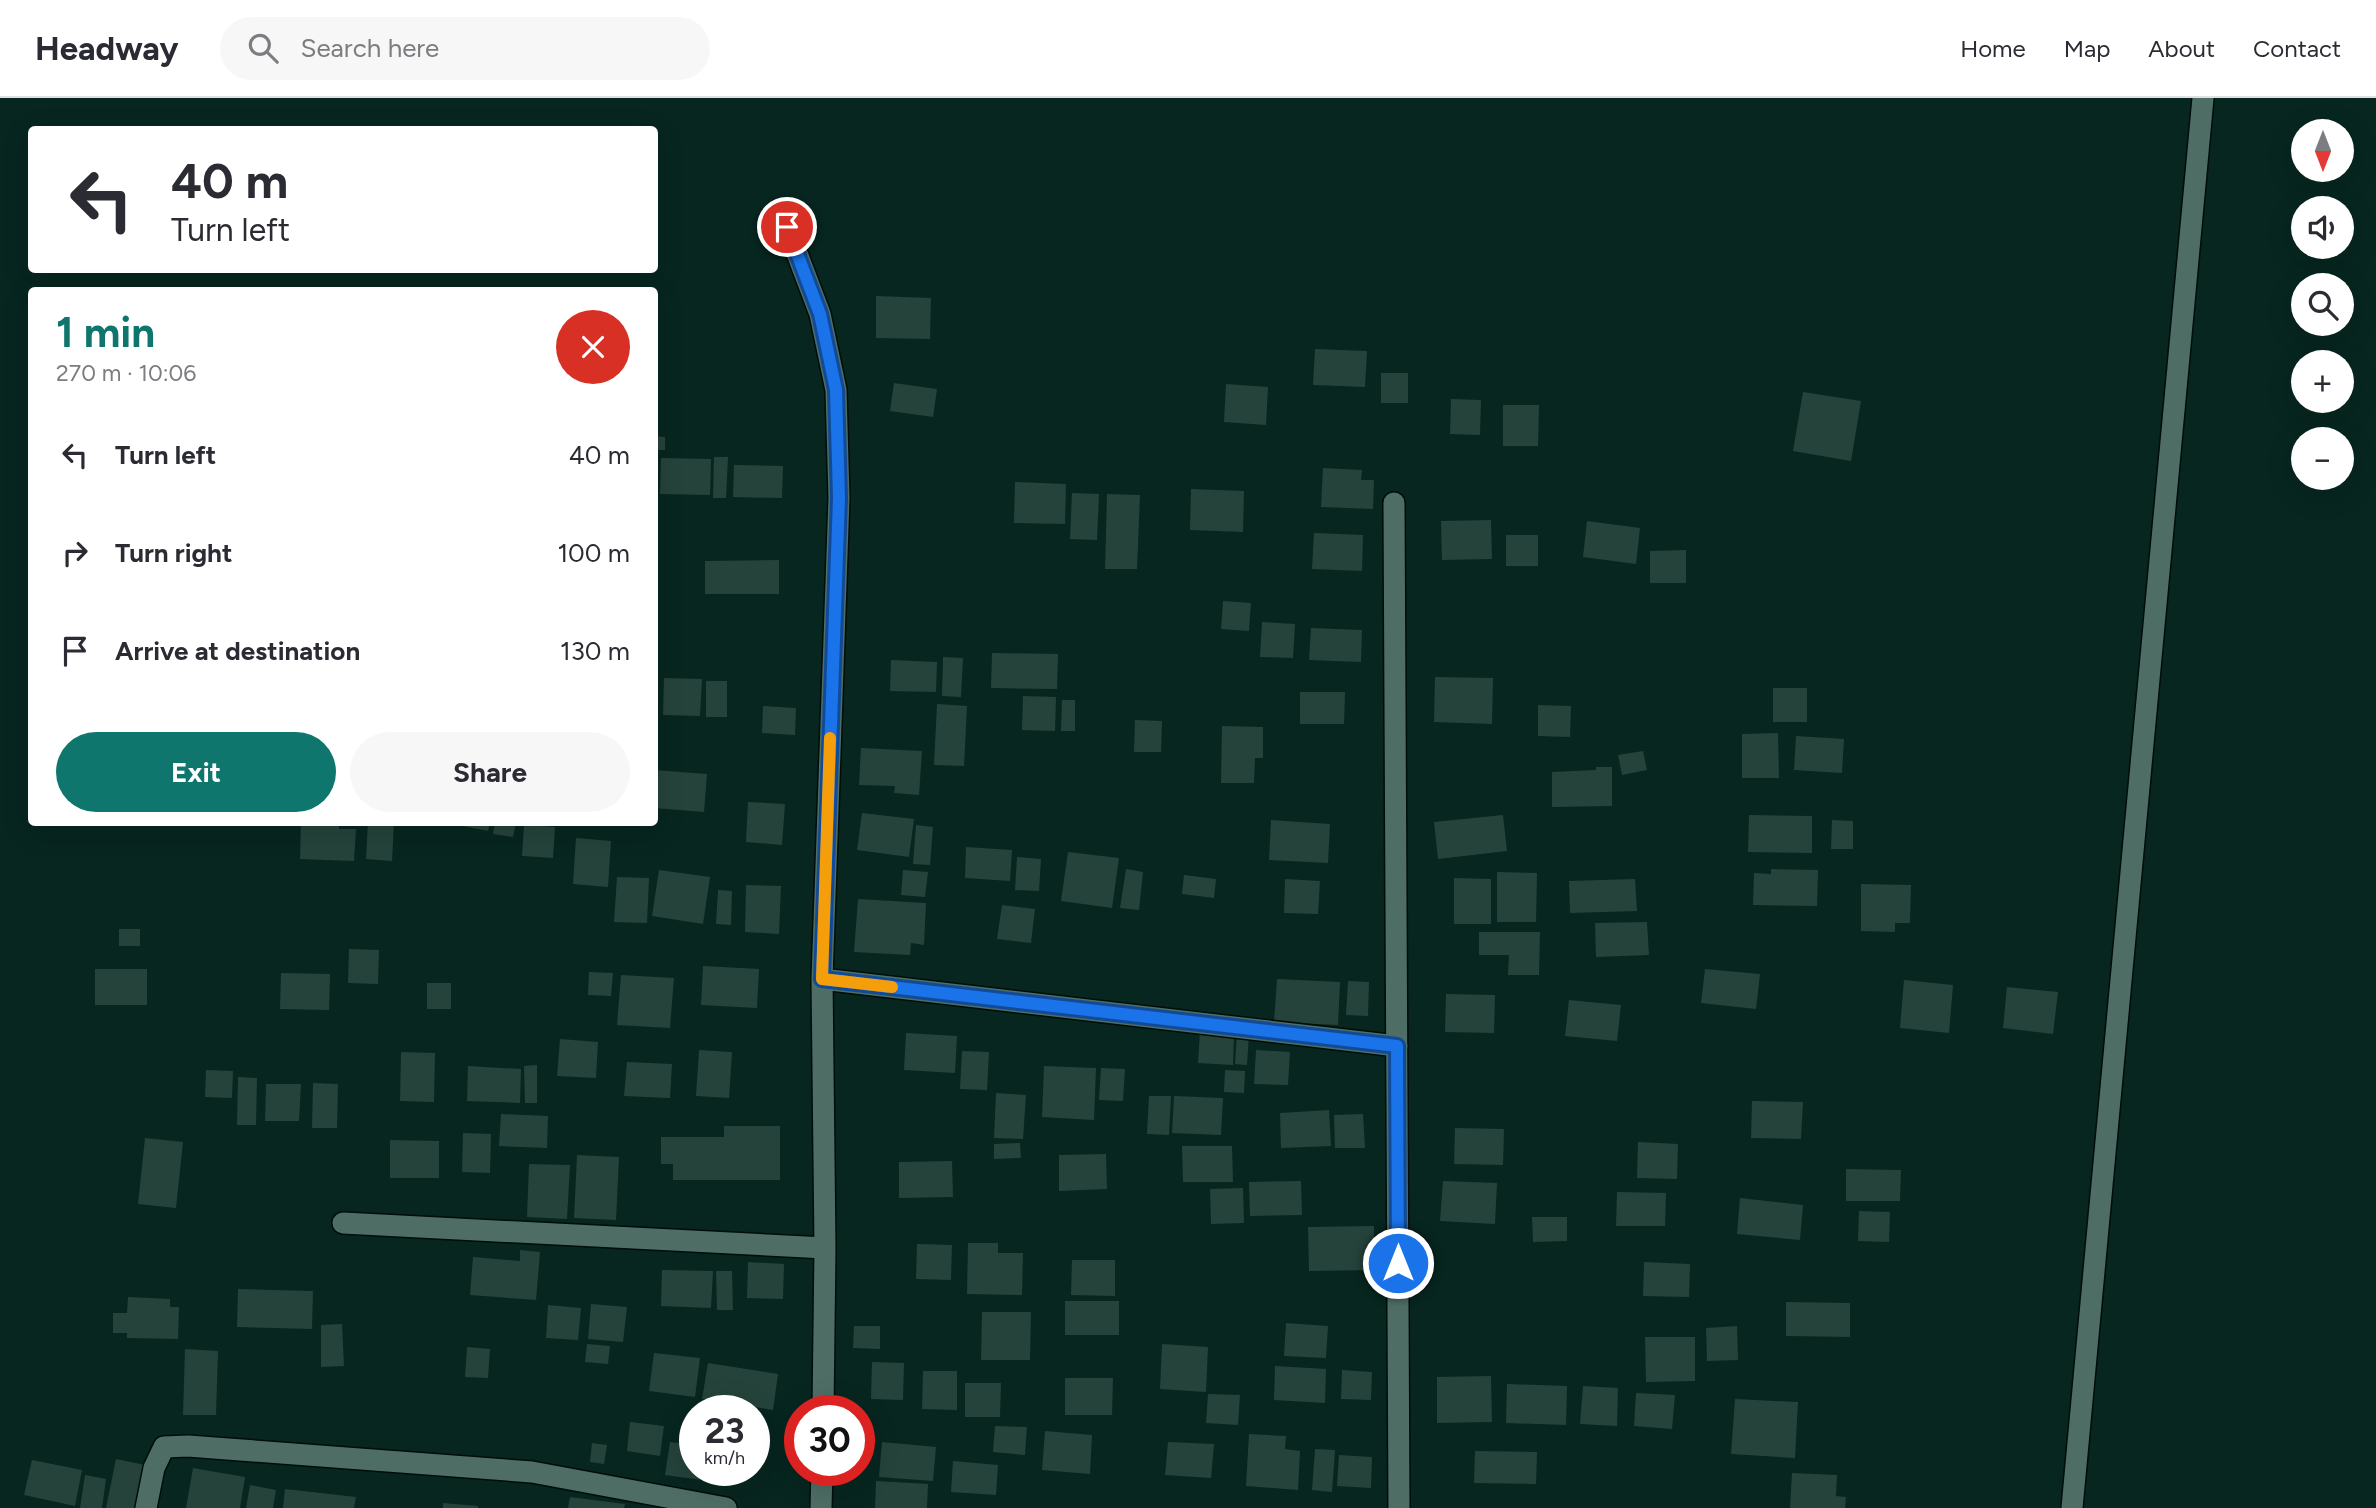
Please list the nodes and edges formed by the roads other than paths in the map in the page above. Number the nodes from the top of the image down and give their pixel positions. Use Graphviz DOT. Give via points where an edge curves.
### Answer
graph roads {
  1 [pos="2203,98"];
  2 [pos="787,227"];
  3 [pos="1394,503"];
  4 [pos="822,979"];
  5 [pos="1397,1046"];
  6 [pos="343,1223"];
  7 [pos="825,1248"];
  8 [pos="823,1395"];
  9 [pos="822,1486"];
  10 [pos="146,1508"];
  11 [pos="726,1508"];
  12 [pos="821,1508"];
  13 [pos="1399,1508"];
  14 [pos="2072,1508"];
  1 -- 14 [label="street"];
  2 -- 4 [label="street" via="820,314 836,390 839,498"];
  3 -- 5 [label="street"];
  4 -- 5 [label="street"];
  4 -- 7 [label="street"];
  5 -- 13 [label="street"];
  6 -- 7 [label="street"];
  7 -- 8 [label="street"];
  9 -- 12 [label="street"];
  10 -- 11 [label="street" via="154,1468 164,1447 188,1446 532,1472"];
}
